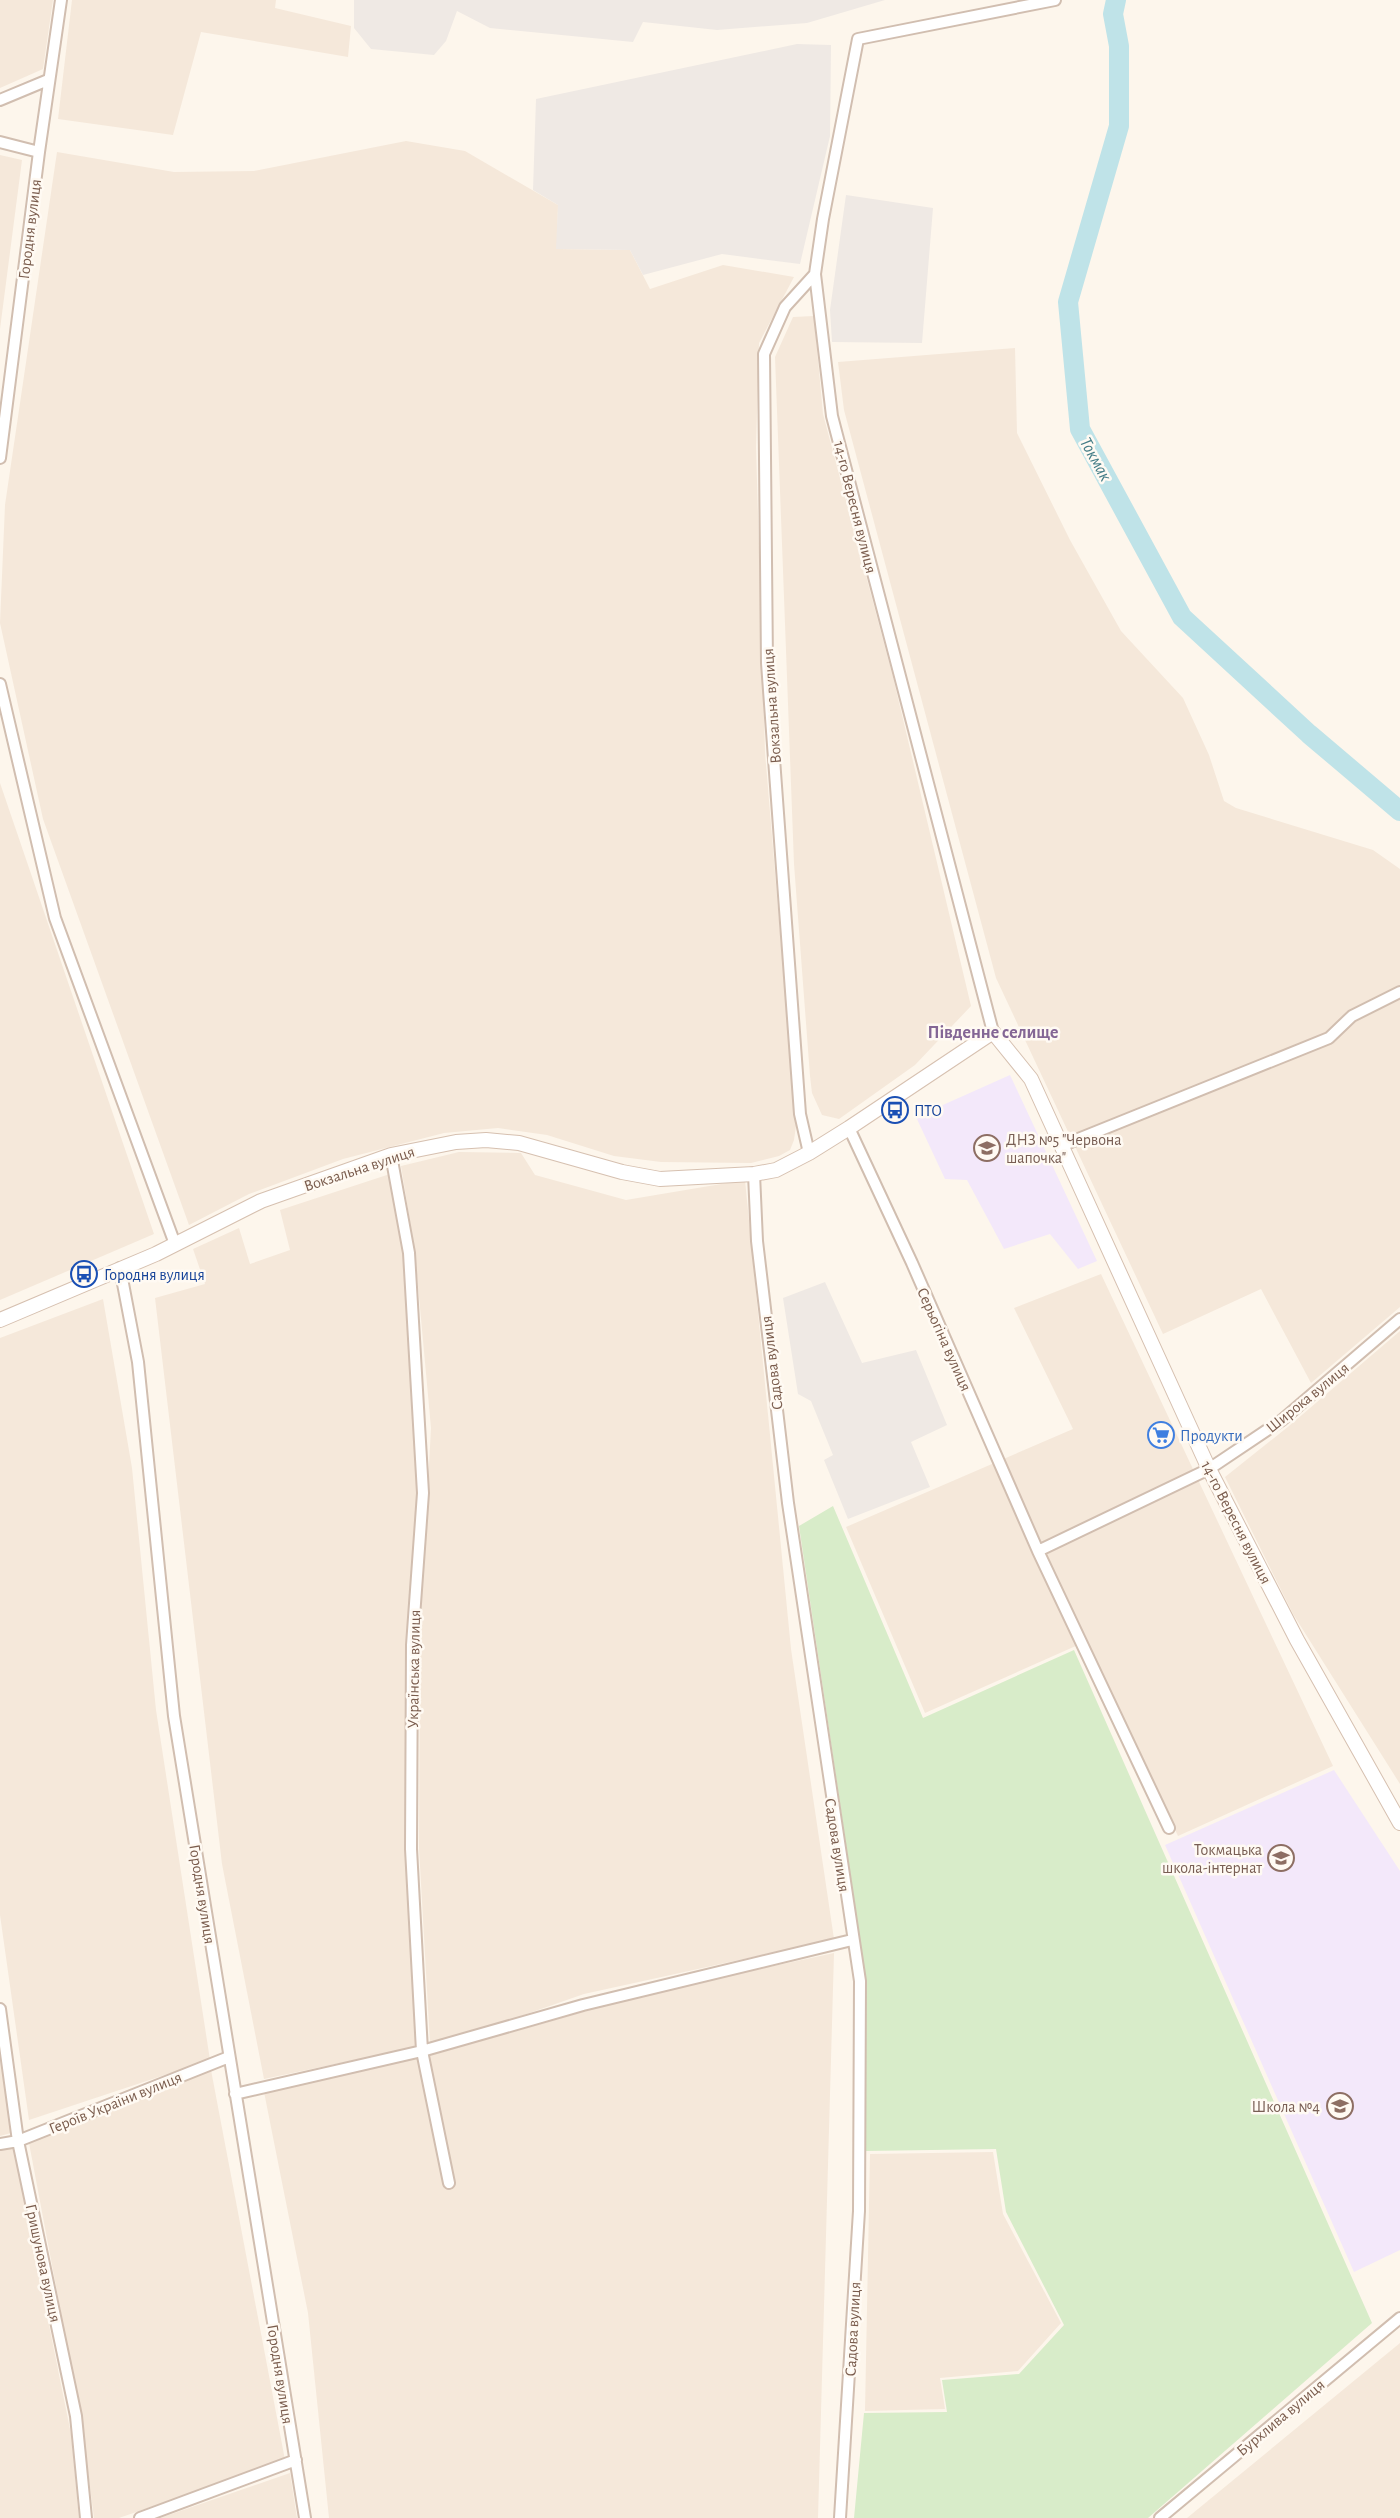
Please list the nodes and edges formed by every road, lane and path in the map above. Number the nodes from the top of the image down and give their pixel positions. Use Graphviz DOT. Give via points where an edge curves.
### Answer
graph roads {
  1 [pos="61,0"];
  2 [pos="1055,0"];
  3 [pos="48,80"];
  4 [pos="0,100"];
  5 [pos="0,142"];
  6 [pos="39,152"];
  7 [pos="815,274"];
  8 [pos="0,458"];
  9 [pos="0,684"];
  10 [pos="1400,992"];
  11 [pos="993,1032"];
  12 [pos="849,1128"];
  13 [pos="1061,1146"];
  14 [pos="808,1153"];
  15 [pos="392,1155"];
  16 [pos="754,1174"];
  17 [pos="176,1244"];
  18 [pos="120,1268"];
  19 [pos="1400,1319"];
  20 [pos="0,1320"];
  21 [pos="1209,1469"];
  22 [pos="1038,1551"];
  23 [pos="1398,1814"];
  24 [pos="1169,1828"];
  25 [pos="852,1940"];
  26 [pos="0,2009"];
  27 [pos="422,2051"];
  28 [pos="229,2057"];
  29 [pos="235,2094"];
  30 [pos="18,2141"];
  31 [pos="0,2145"];
  32 [pos="449,2183"];
  33 [pos="1400,2318"];
  34 [pos="296,2460"];
  35 [pos="86,2518"];
  36 [pos="140,2518"];
  37 [pos="305,2518"];
  38 [pos="840,2518"];
  39 [pos="1160,2518"];
  1 -- 3 [label="street, Городня вулиця"];
  2 -- 7 [label="street, 14-го Вересня вулиця" via="858,39"];
  3 -- 4 [label="street"];
  3 -- 6 [label="street, Городня вулиця"];
  5 -- 6 [label="street"];
  6 -- 8 [label="street, Городня вулиця"];
  7 -- 11 [label="street, 14-го Вересня вулиця" via="832,416"];
  7 -- 14 [label="street, Вокзальна вулиця" via="785,307 764,354 763,400 767,663 800,1114"];
  9 -- 17 [label="street" via="55,918"];
  10 -- 13 [label="street" via="1352,1016 1329,1038"];
  11 -- 12 [label="street, Вокзальна вулиця"];
  11 -- 13 [label="street, 14-го Вересня вулиця" via="1031,1079"];
  12 -- 14 [label="street, Вокзальна вулиця"];
  12 -- 22 [label="street, Серьогіна вулиця"];
  13 -- 21 [label="street, 14-го Вересня вулиця"];
  14 -- 16 [label="street, Вокзальна вулиця" via="776,1170"];
  15 -- 16 [label="street, Вокзальна вулиця" via="486,1140 519,1143 660,1179"];
  15 -- 17 [label="street, Вокзальна вулиця" via="261,1201"];
  15 -- 27 [label="street, Українська вулиця" via="409,1253 423,1493 412,1645 411,1849"];
  16 -- 25 [label="street, Садова вулиця" via="757,1241 788,1503"];
  17 -- 18 [label="street, Вокзальна вулиця"];
  18 -- 20 [label="street, Вокзальна вулиця"];
  18 -- 28 [label="street, Городня вулиця" via="138,1362 174,1716"];
  19 -- 21 [label="street, Широка вулиця" via="1282,1420"];
  21 -- 22 [label="street"];
  21 -- 23 [label="street, 14-го Вересня вулиця" via="1297,1640"];
  22 -- 24 [label="street, Серьогіна вулиця"];
  25 -- 27 [label="street" via="583,2004"];
  25 -- 38 [label="street, Садова вулиця" via="860,1981 859,2211"];
  26 -- 30 [label="street, Гришунова вулиця"];
  27 -- 29 [label="street"];
  27 -- 32 [label="street, Українська вулиця"];
  28 -- 29 [label="street, Городня вулиця"];
  28 -- 30 [label="street, Героїв України вулиця"];
  29 -- 34 [label="street, Городня вулиця"];
  30 -- 31 [label="street, Героїв України вулиця"];
  30 -- 35 [label="street, Гришунова вулиця" via="76,2416"];
  33 -- 39 [label="street, Бурхлива вулиця"];
  34 -- 36 [label="street"];
  34 -- 37 [label="street, Городня вулиця"];
}
